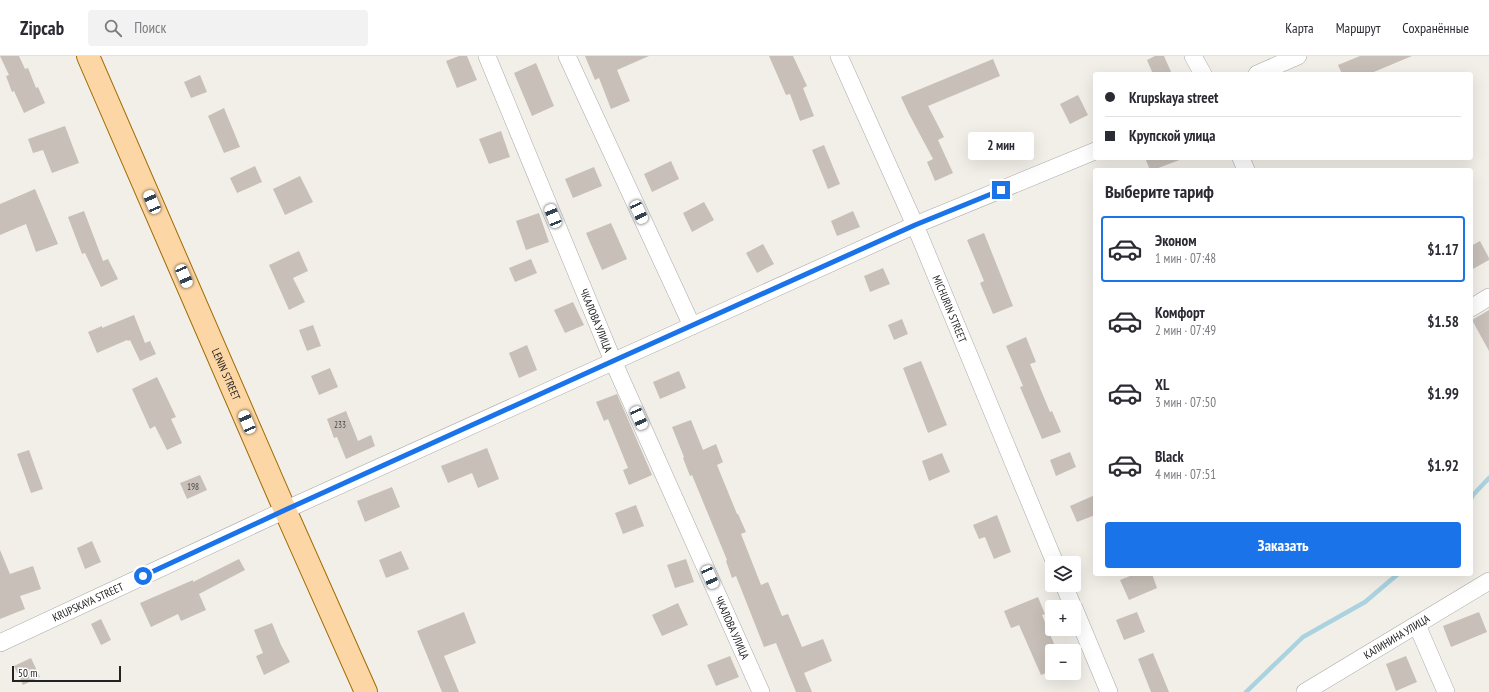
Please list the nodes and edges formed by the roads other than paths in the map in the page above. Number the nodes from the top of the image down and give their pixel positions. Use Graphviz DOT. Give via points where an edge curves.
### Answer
graph roads {
  1 [pos="88,56"];
  2 [pos="487,56"];
  3 [pos="567,56"];
  4 [pos="838,56"];
  5 [pos="1193,56"];
  6 [pos="1298,56"];
  7 [pos="1202,72"];
  8 [pos="1262,72"];
  9 [pos="1093,152"];
  10 [pos="915,225"];
  11 [pos="1489,297"];
  12 [pos="1473,307"];
  13 [pos="692,326"];
  14 [pos="613,361"];
  15 [pos="285,510"];
  16 [pos="1052,556"];
  17 [pos="1489,581"];
  18 [pos="1081,625"];
  19 [pos="1417,625"];
  20 [pos="0,643"];
  21 [pos="366,692"];
  22 [pos="761,692"];
  23 [pos="1109,692"];
  24 [pos="1305,692"];
  25 [pos="1446,692"];
  1 -- 15 [label="main road, LENIN STREET"];
  2 -- 14 [label="street, ЧКАЛОВА УЛИЦА"];
  3 -- 13 [label="street"];
  4 -- 10 [label="street, MICHURIN STREET"];
  5 -- 7 [label="street"];
  6 -- 8 [label="street"];
  9 -- 10 [label="street, KRUPSKAYA STREET"];
  10 -- 13 [label="street, KRUPSKAYA STREET"];
  10 -- 16 [label="street, MICHURIN STREET"];
  11 -- 12 [label="street"];
  13 -- 14 [label="street, KRUPSKAYA STREET"];
  14 -- 15 [label="street, KRUPSKAYA STREET"];
  14 -- 22 [label="street, ЧКАЛОВА УЛИЦА"];
  15 -- 20 [label="street, KRUPSKAYA STREET"];
  15 -- 21 [label="main road, LENIN STREET"];
  17 -- 19 [label="street, КАЛИНИНА УЛИЦА"];
  18 -- 23 [label="street"];
  19 -- 24 [label="street, КАЛИНИНА УЛИЦА"];
  19 -- 25 [label="street"];
}
